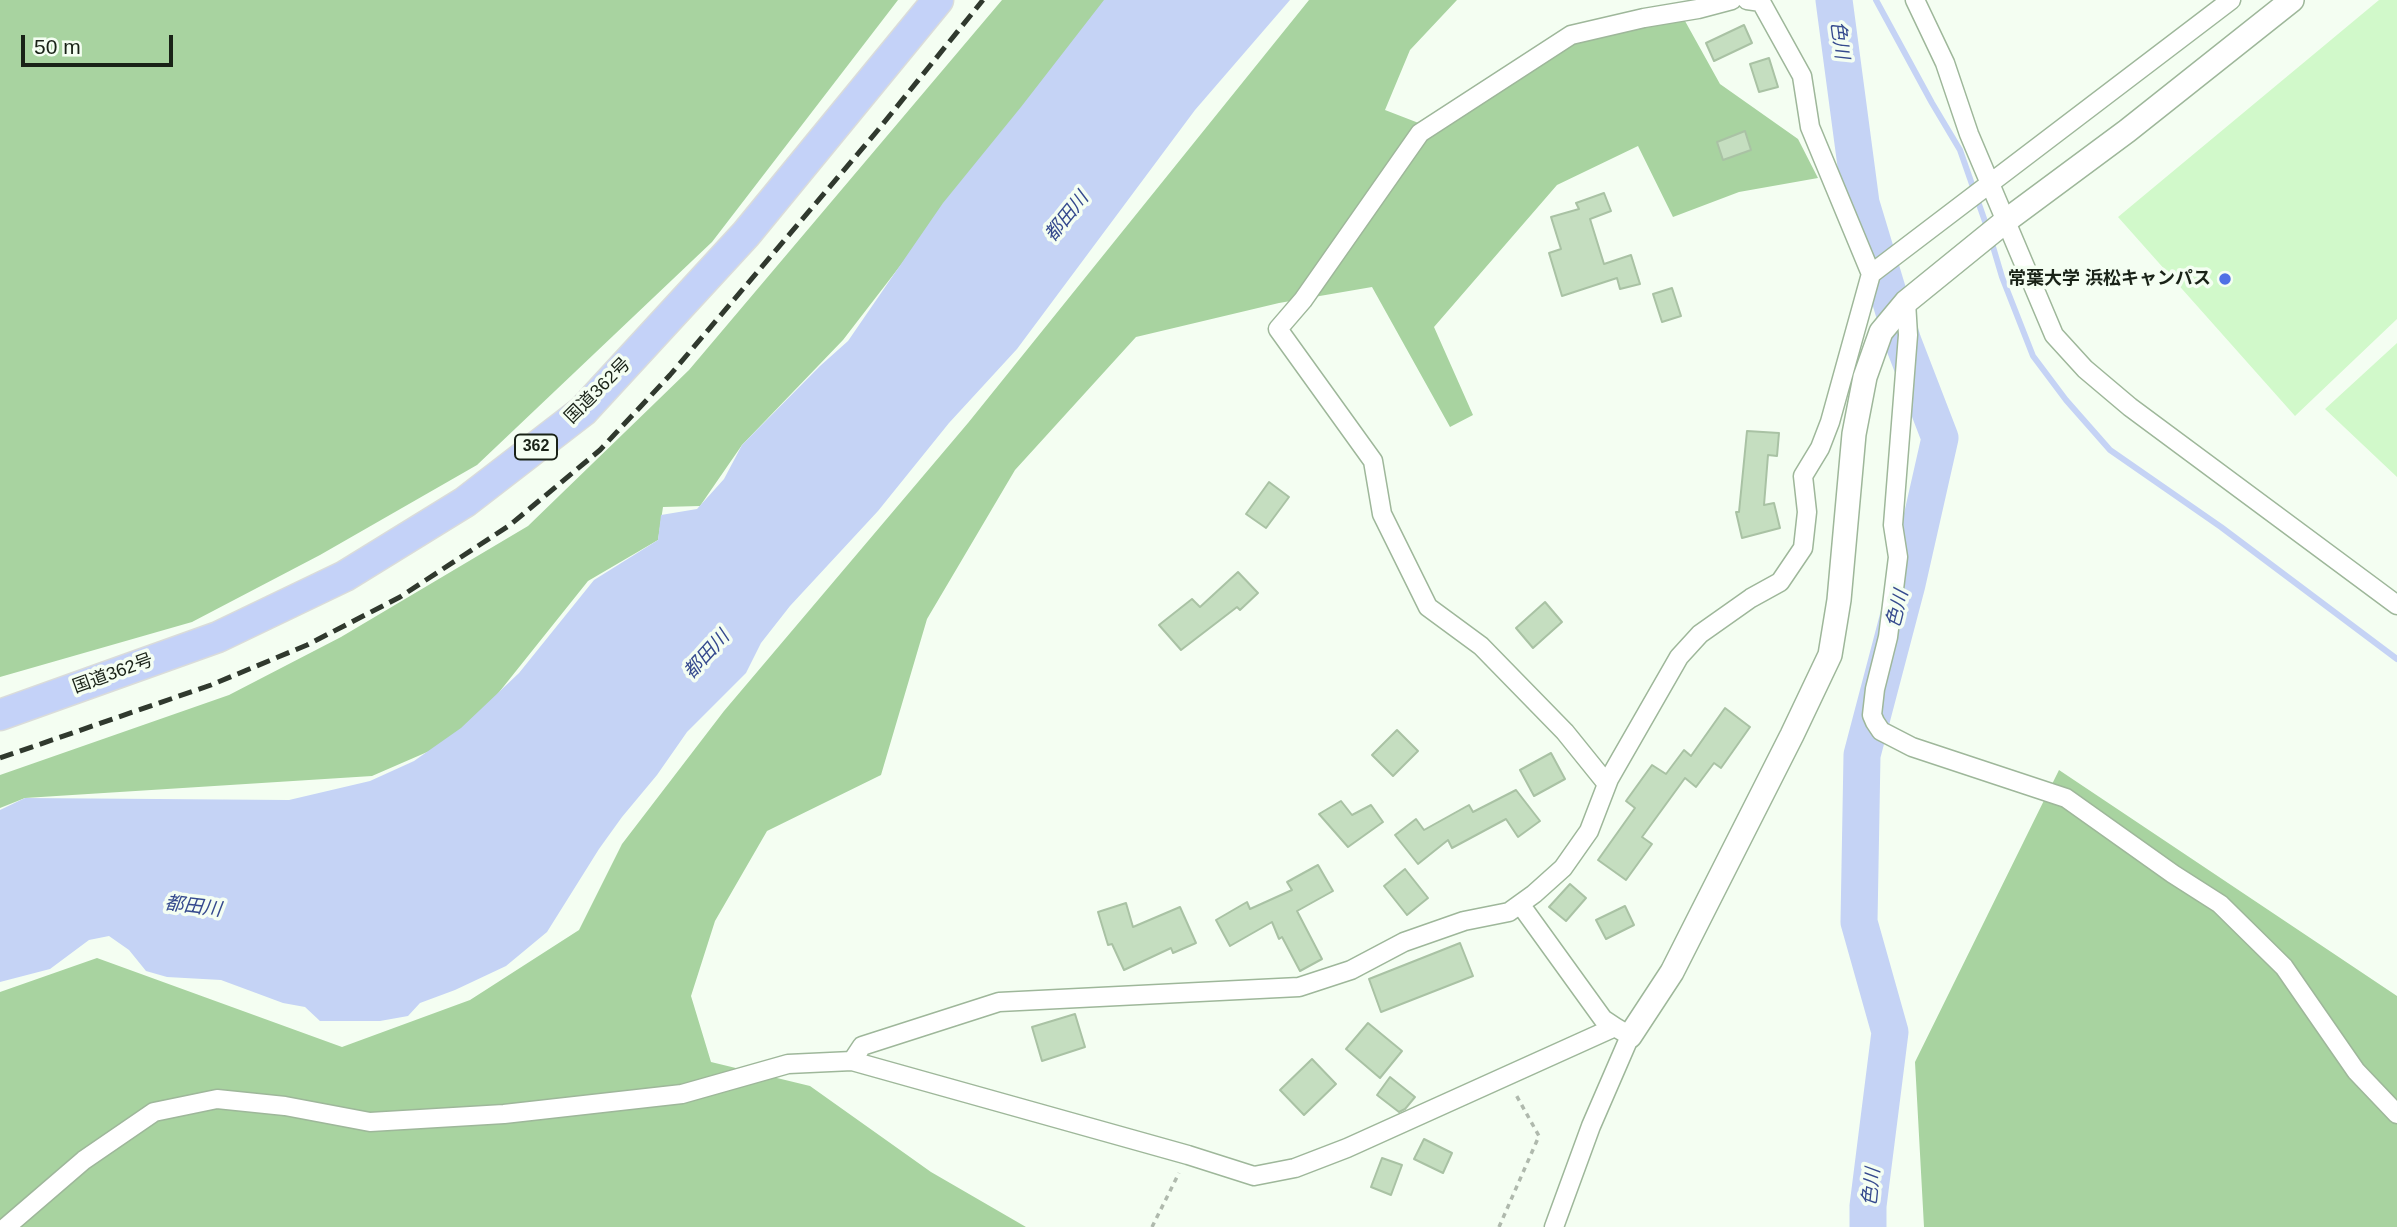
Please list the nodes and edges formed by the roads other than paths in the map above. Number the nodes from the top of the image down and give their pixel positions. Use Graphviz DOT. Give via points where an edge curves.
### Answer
graph roads {
  1 [pos="939,0"];
  2 [pos="1732,0"];
  3 [pos="1747,0"];
  4 [pos="1915,0"];
  5 [pos="2231,0"];
  6 [pos="2292,0"];
  7 [pos="1992,183"];
  8 [pos="2007,220"];
  9 [pos="1871,274"];
  10 [pos="1906,302"];
  11 [pos="2397,605"];
  12 [pos="0,715"];
  13 [pos="1607,785"];
  14 [pos="1520,904"];
  15 [pos="1623,1031"];
  16 [pos="852,1061"];
  17 [pos="2397,1114"];
  18 [pos="6,1227"];
  19 [pos="1553,1227"];
  1 -- 12 [label="highway, 国道362号 / 362" via="746,234 583,411 465,502 345,576 218,637"];
  2 -- 13 [label="street" via="1571,35 1420,133 1278,329 1373,461 1382,514 1428,607 1481,646 1565,732"];
  3 -- 9 [label="street" via="1761,2 1802,76 1810,127"];
  4 -- 7 [label="street"];
  5 -- 7 [label="street"];
  6 -- 8 [label="street"];
  7 -- 8 [label="street"];
  7 -- 9 [label="street"];
  8 -- 10 [label="street"];
  8 -- 11 [label="street" via="2054,335 2085,369"];
  9 -- 13 [label="street" via="1830,422 1803,475 1807,512 1803,548 1780,582 1700,634 1679,657"];
  10 -- 15 [label="street" via="1881,332 1865,377 1854,434 1830,654 1672,972"];
  10 -- 17 [label="street" via="1908,335 1893,525 1898,557 1888,637 1875,689 1875,722 1881,731 1912,747 2066,798 2220,904 2284,967 2356,1072"];
  13 -- 14 [label="street" via="1589,831 1563,868"];
  14 -- 15 [label="street" via="1603,1019"];
  14 -- 16 [label="street" via="1509,912 1464,921 1404,942 1350,970 1299,988 999,1002 862,1046"];
  15 -- 16 [label="street" via="1505,1077 1347,1148 1295,1168 1254,1176"];
  15 -- 19 [label="street"];
  16 -- 18 [label="street" via="788,1064 682,1094 504,1114 370,1122 217,1099 154,1112 84,1160"];
}
